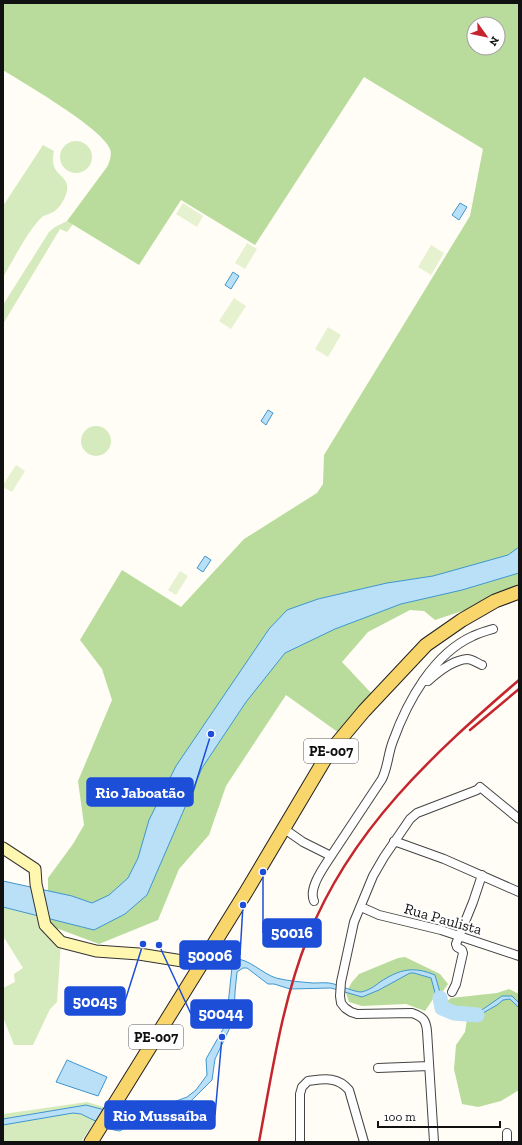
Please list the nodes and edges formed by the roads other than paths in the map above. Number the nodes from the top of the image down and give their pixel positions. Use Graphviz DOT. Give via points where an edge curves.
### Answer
graph roads {
  1 [pos="519,592"];
  2 [pos="493,629"];
  3 [pos="482,665"];
  4 [pos="410,701"];
  5 [pos="519,819"];
  6 [pos="283,828"];
  7 [pos="394,841"];
  8 [pos="3,848"];
  9 [pos="331,856"];
  10 [pos="482,875"];
  11 [pos="519,892"];
  12 [pos="314,901"];
  13 [pos="361,907"];
  14 [pos="459,936"];
  15 [pos="519,956"];
  16 [pos="201,964"];
  17 [pos="452,992"];
  18 [pos="430,1066"];
  19 [pos="378,1068"];
  20 [pos="507,1133"];
  21 [pos="92,1142"];
  22 [pos="300,1142"];
  23 [pos="364,1142"];
  24 [pos="434,1142"];
  25 [pos="507,1142"];
  1 -- 6 [label="main road, PE-007" via="495,601 426,645 328,754"];
  2 -- 4 [label="street" via="455,647 424,679"];
  3 -- 4 [label="street" via="468,659 446,667"];
  4 -- 9 [label="street" via="392,742 382,779"];
  5 -- 7 [label="street" via="480,787 412,816"];
  6 -- 9 [label="street" via="303,842"];
  6 -- 16 [label="main road, PE-007"];
  7 -- 10 [label="street"];
  7 -- 13 [label="street" via="373,876"];
  8 -- 16 [label="street" via="36,868 36,884 46,925 62,942 96,951 139,954"];
  9 -- 12 [label="street" via="315,885"];
  10 -- 11 [label="street"];
  10 -- 14 [label="street"];
  13 -- 14 [label="street, Rua Paulista" via="379,915"];
  13 -- 18 [label="street" via="354,922 341,982 341,1003 351,1012 418,1015 425,1020 428,1031"];
  14 -- 15 [label="street, Rua Paulista"];
  14 -- 17 [label="street" via="456,944 463,953"];
  16 -- 21 [label="main road, PE-007"];
  18 -- 19 [label="street"];
  18 -- 24 [label="street"];
  20 -- 25 [label="street"];
  22 -- 23 [label="street" via="302,1087 308,1081 327,1079 344,1083 349,1090"];
}
